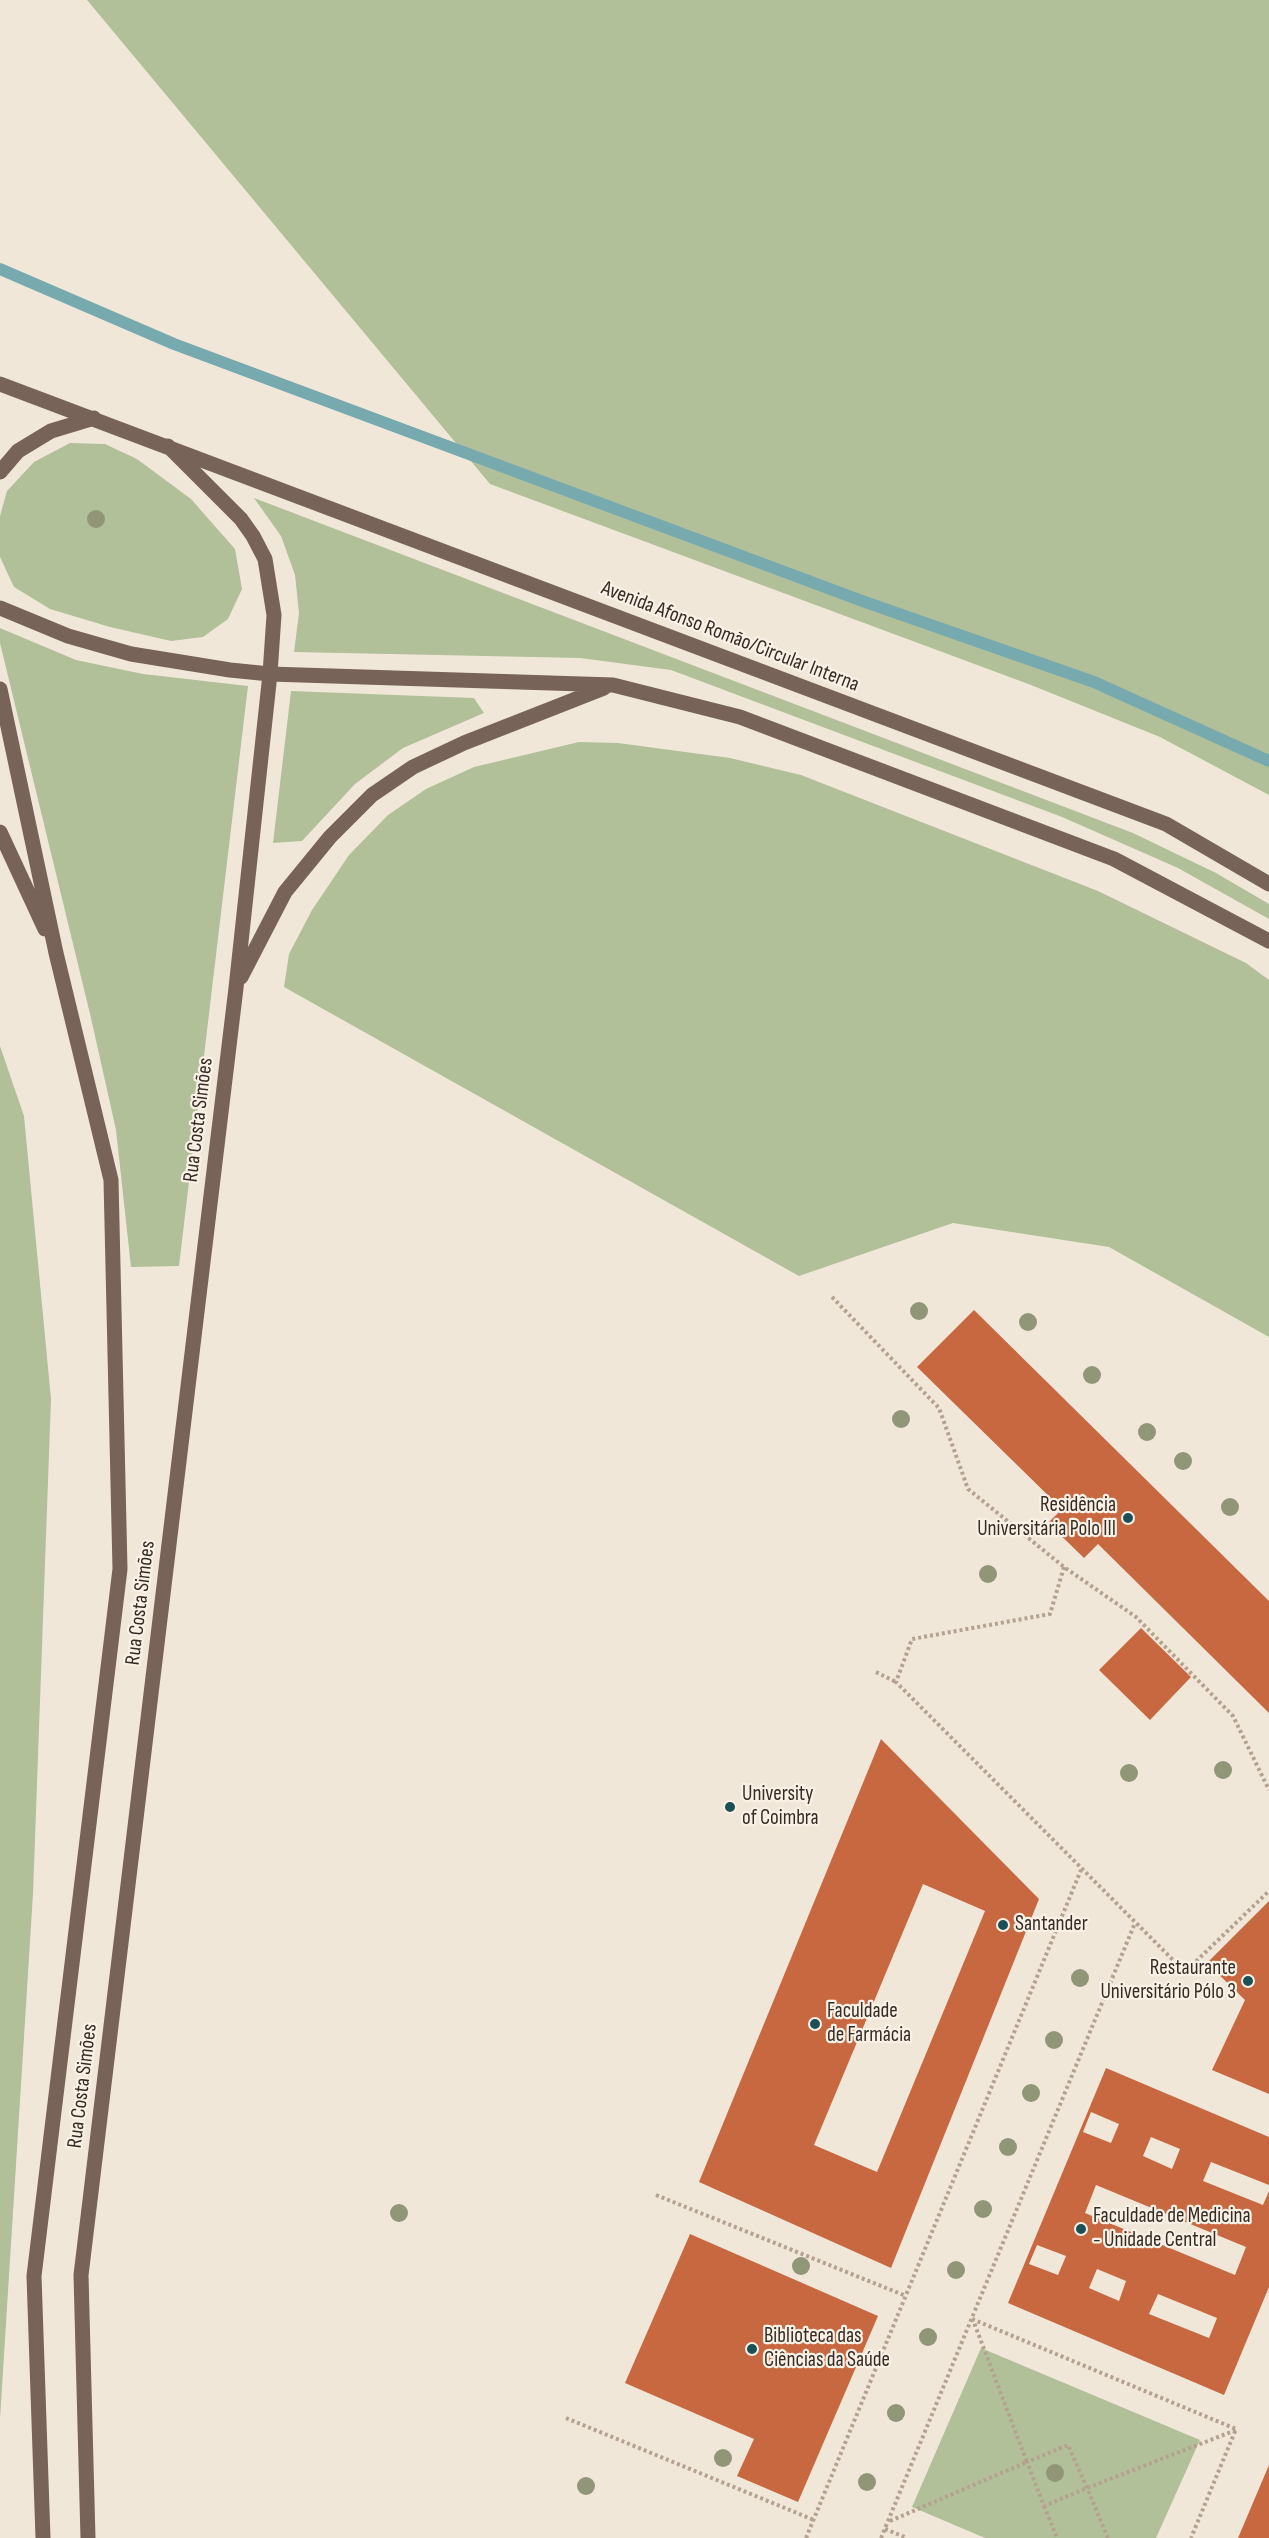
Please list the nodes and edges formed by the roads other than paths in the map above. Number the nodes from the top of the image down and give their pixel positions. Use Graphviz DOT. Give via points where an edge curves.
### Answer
graph roads {
  1 [pos="0,384"];
  2 [pos="94,418"];
  3 [pos="168,446"];
  4 [pos="0,472"];
  5 [pos="0,608"];
  6 [pos="270,674"];
  7 [pos="613,685"];
  8 [pos="0,689"];
  9 [pos="0,832"];
  10 [pos="1269,884"];
  11 [pos="1269,940"];
  12 [pos="56,953"];
  13 [pos="236,988"];
  14 [pos="43,2538"];
  15 [pos="88,2538"];
  1 -- 2 [label="main road, Avenida Afonso Romão/Circular Interna"];
  2 -- 3 [label="main road, Avenida Afonso Romão/Circular Interna"];
  2 -- 4 [label="main road" via="51,431 18,451"];
  3 -- 6 [label="main road, Rua Costa Simões" via="241,519 265,559 274,615"];
  3 -- 10 [label="main road, Avenida Afonso Romão/Circular Interna" via="1166,824"];
  5 -- 6 [label="main road" via="68,636 131,654"];
  6 -- 7 [label="main road"];
  6 -- 13 [label="main road, Rua Costa Simões"];
  7 -- 11 [label="main road" via="740,717 1114,859"];
  7 -- 13 [label="main road" via="464,743 413,767 372,795 330,837 285,892"];
  8 -- 12 [label="main road, Rua Costa Simões"];
  9 -- 12 [label="main road"];
  12 -- 14 [label="main road, Rua Costa Simões" via="111,1180 120,1569 34,2276"];
  13 -- 15 [label="main road, Rua Costa Simões" via="81,2276"];
}
